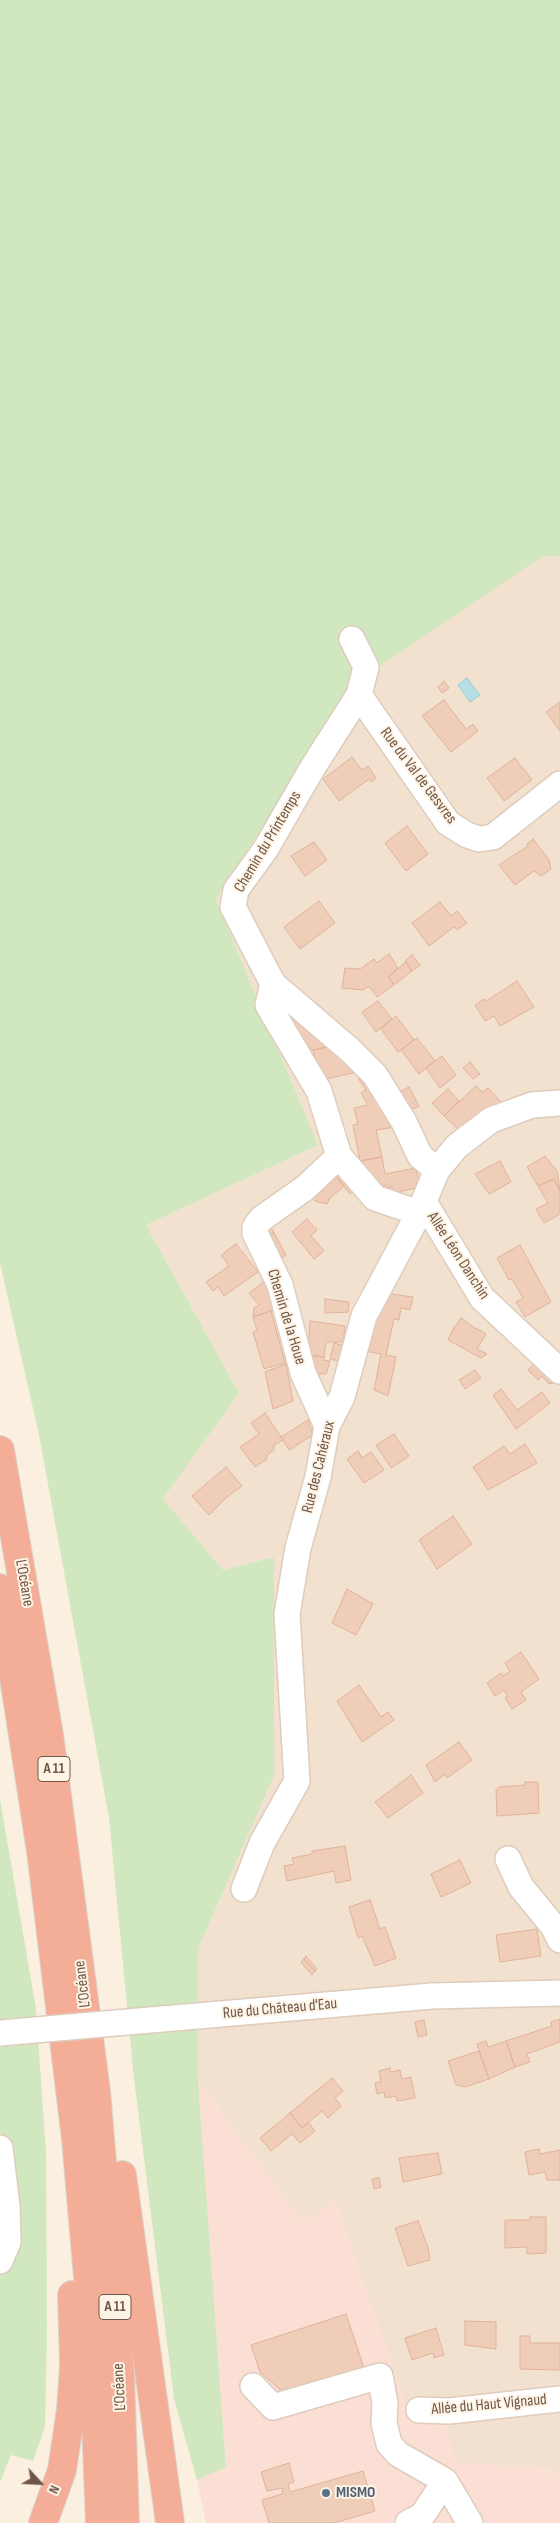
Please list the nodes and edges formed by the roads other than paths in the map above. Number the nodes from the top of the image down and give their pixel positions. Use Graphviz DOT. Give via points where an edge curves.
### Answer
graph roads {
  1 [pos="352,639"];
  2 [pos="359,695"];
  3 [pos="560,784"];
  4 [pos="273,984"];
  5 [pos="560,1103"];
  6 [pos="339,1156"];
  7 [pos="437,1170"];
  8 [pos="421,1207"];
  9 [pos="560,1371"];
  10 [pos="327,1426"];
  11 [pos="0,1450"];
  12 [pos="0,1588"];
  13 [pos="508,1858"];
  14 [pos="244,1889"];
  15 [pos="560,1940"];
  16 [pos="560,1993"];
  17 [pos="0,2033"];
  18 [pos="96,2091"];
  19 [pos="0,2148"];
  20 [pos="83,2213"];
  21 [pos="4,2251"];
  22 [pos="253,2386"];
  23 [pos="560,2399"];
  24 [pos="419,2410"];
  25 [pos="445,2481"];
  26 [pos="43,2523"];
  27 [pos="100,2523"];
  28 [pos="125,2523"];
  29 [pos="170,2523"];
  30 [pos="408,2523"];
  31 [pos="470,2523"];
  1 -- 2 [label="street, Chemin du Printemps" via="366,667"];
  2 -- 3 [label="street, Rue du Val de Gesvres" via="448,823 467,835 480,839 493,837"];
  2 -- 4 [label="street, Chemin du Printemps" via="265,850 236,890 233,907"];
  4 -- 6 [label="street" via="268,1005 319,1091"];
  4 -- 7 [label="street, Chemin du Printemps" via="375,1075 404,1122 420,1156"];
  5 -- 7 [label="street, Rue des Cahéraux" via="532,1105 491,1120 457,1146"];
  6 -- 8 [label="street" via="374,1198"];
  6 -- 10 [label="street, Chemin de la Houe" via="305,1188 261,1219 255,1230 280,1285 303,1373"];
  7 -- 8 [label="street, Rue des Cahéraux"];
  8 -- 9 [label="street, Allée Léon Danchin" via="482,1298"];
  8 -- 10 [label="street, Rue des Cahéraux" via="364,1316 342,1396"];
  10 -- 14 [label="street, Rue des Cahéraux" via="318,1477 298,1548 287,1614 296,1781 262,1843"];
  11 -- 18 [label="highway, L’Océane / A 11" via="49,1735"];
  12 -- 20 [label="highway, L’Océane / A 11" via="42,1860"];
  13 -- 15 [label="street" via="521,1887 553,1926"];
  16 -- 17 [label="street, Rue du Château d'Eau, bridge" via="432,1996"];
  18 -- 28 [label="highway, L’Océane / A 11" via="120,2375"];
  18 -- 29 [label="highway" via="113,2106"];
  19 -- 21 [label="street" via="7,2206"];
  20 -- 26 [label="highway" via="71,2248 74,2365 71,2410 62,2470"];
  20 -- 27 [label="highway, L’Océane / A 11" via="96,2392"];
  22 -- 25 [label="street" via="273,2407 380,2376 385,2404 384,2422 392,2449"];
  23 -- 24 [label="street, Allée du Haut Vignaud" via="458,2410"];
  25 -- 30 [label="street" via="422,2516"];
  25 -- 31 [label="street"];
}
